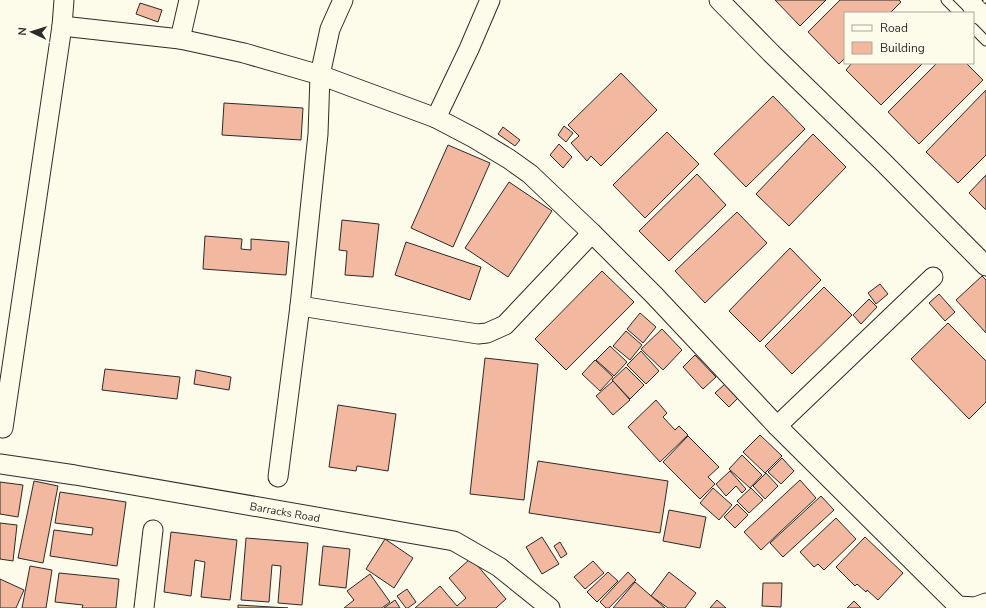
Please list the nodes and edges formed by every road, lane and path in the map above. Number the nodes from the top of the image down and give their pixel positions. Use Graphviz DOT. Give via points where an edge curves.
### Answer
graph roads {
  1 [pos="64,0"];
  2 [pos="189,0"];
  3 [pos="342,0"];
  4 [pos="490,0"];
  5 [pos="719,0"];
  6 [pos="946,0"];
  7 [pos="958,12"];
  8 [pos="62,26"];
  9 [pos="974,29"];
  10 [pos="180,39"];
  11 [pos="986,41"];
  12 [pos="320,75"];
  13 [pos="436,118"];
  14 [pos="592,233"];
  15 [pos="986,266"];
  16 [pos="933,277"];
  17 [pos="300,306"];
  18 [pos="776,426"];
  19 [pos="3,428"];
  20 [pos="0,464"];
  21 [pos="278,477"];
  22 [pos="153,530"];
  23 [pos="986,603"];
  24 [pos="548,607"];
  25 [pos="144,608"];
  1 -- 8 [label="street"];
  2 -- 10 [label="street"];
  3 -- 12 [label="street" via="330,29"];
  4 -- 13 [label="street"];
  5 -- 15 [label="street"];
  6 -- 7 [label="lane"];
  8 -- 10 [label="street"];
  8 -- 19 [label="street"];
  9 -- 11 [label="lane"];
  10 -- 12 [label="street" via="244,53"];
  12 -- 13 [label="street"];
  12 -- 17 [label="street" via="318,134"];
  13 -- 14 [label="street" via="474,138 530,174"];
  14 -- 17 [label="street" via="506,325 487,333 478,334"];
  14 -- 18 [label="street" via="654,295"];
  16 -- 18 [label="street"];
  17 -- 21 [label="street"];
  18 -- 23 [label="street" via="958,606 975,607"];
  20 -- 24 [label="street, Barracks Road" via="454,541 499,567"];
  22 -- 25 [label="street"];
}
